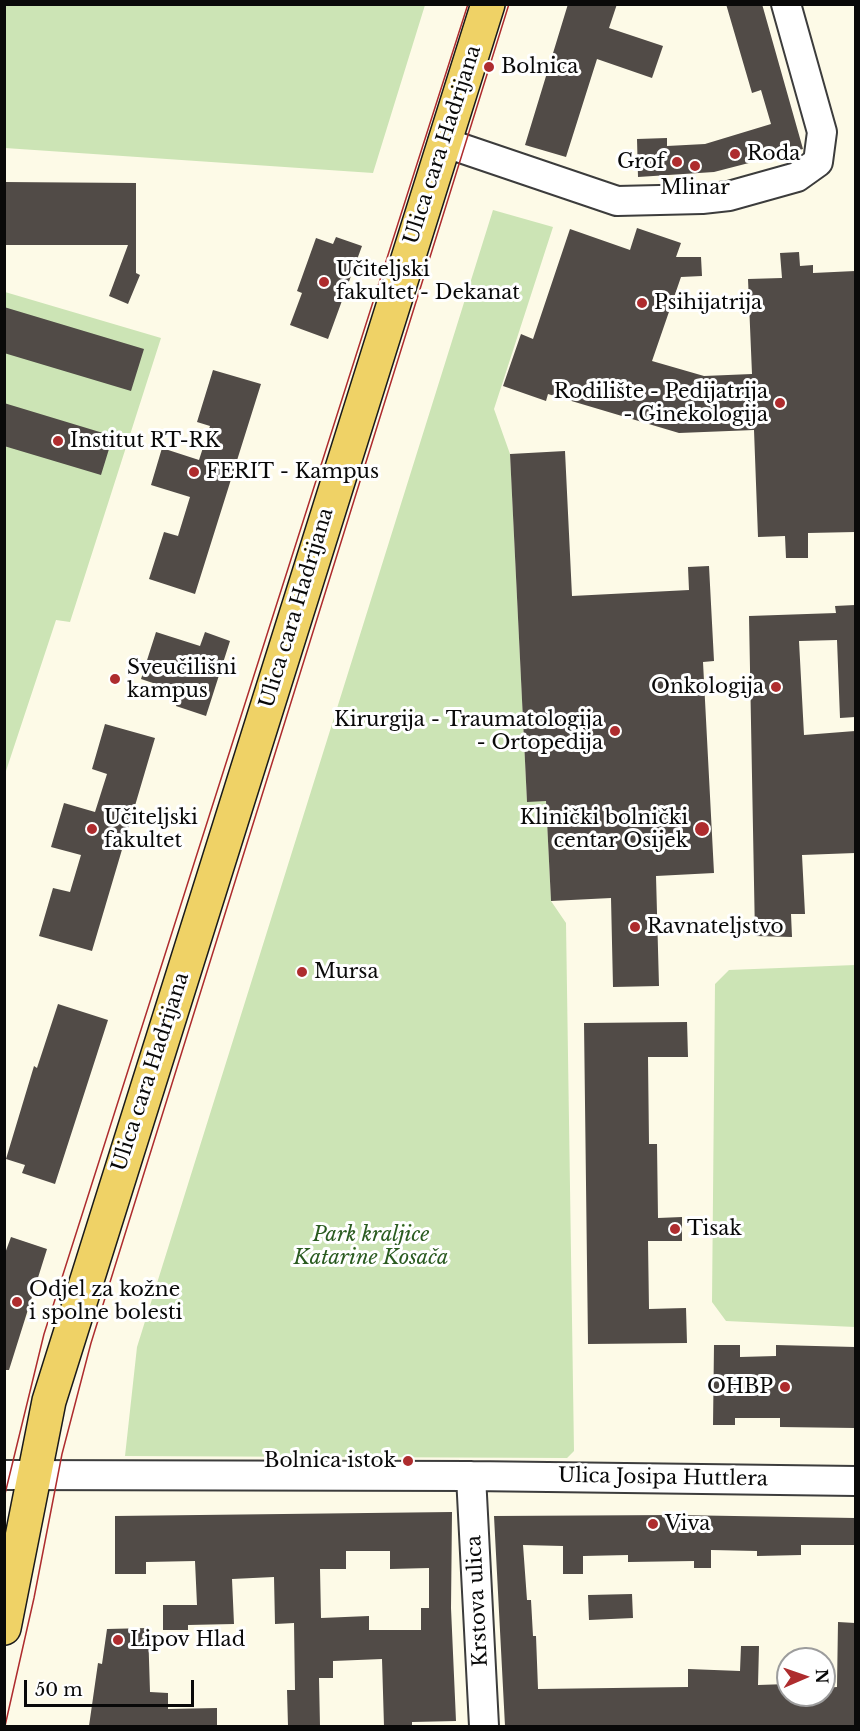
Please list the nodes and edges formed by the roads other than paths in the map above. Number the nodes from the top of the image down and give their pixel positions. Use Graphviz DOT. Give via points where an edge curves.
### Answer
graph roads {
  1 [pos="488,4"];
  2 [pos="786,4"];
  3 [pos="443,142"];
  4 [pos="19,1475"];
  5 [pos="471,1476"];
  6 [pos="855,1481"];
  7 [pos="4,1628"];
  8 [pos="484,1726"];
  1 -- 3 [label="main road, Ulica cara Hadrijana"];
  2 -- 3 [label="street" via="822,132 818,162 797,177 702,199 617,201"];
  3 -- 4 [label="main road, Ulica cara Hadrijana" via="49,1401"];
  4 -- 5 [label="street"];
  4 -- 7 [label="main road"];
  5 -- 6 [label="street, Ulica Josipa Huttlera"];
  5 -- 8 [label="street, Krstova ulica"];
}
